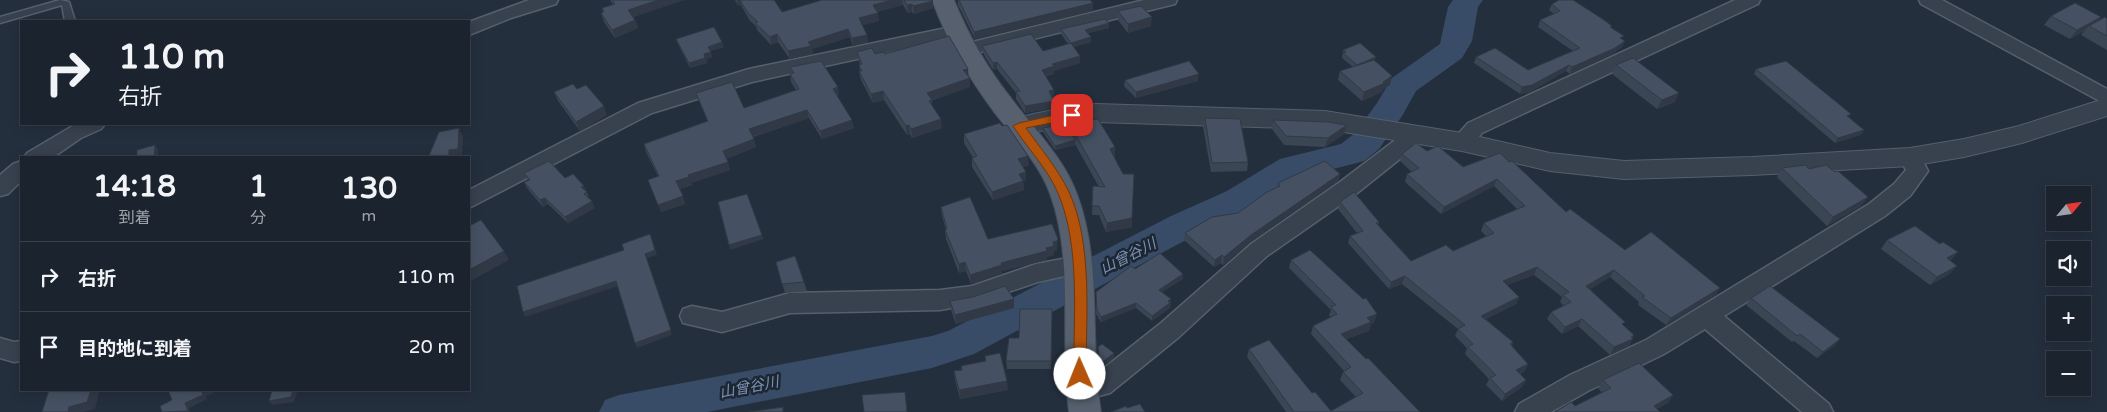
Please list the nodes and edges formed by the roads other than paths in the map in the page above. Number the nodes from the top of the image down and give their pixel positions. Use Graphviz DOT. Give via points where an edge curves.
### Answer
graph roads {
  1 [pos="549,0"];
  2 [pos="943,0"];
  3 [pos="1168,0"];
  4 [pos="1751,0"];
  5 [pos="1928,0"];
  6 [pos="0,20"];
  7 [pos="70,20"];
  8 [pos="470,29"];
  9 [pos="960,41"];
  10 [pos="2107,98"];
  11 [pos="2107,107"];
  12 [pos="87,126"];
  13 [pos="1019,126"];
  14 [pos="1387,128"];
  15 [pos="1462,142"];
  16 [pos="38,156"];
  17 [pos="1910,157"];
  18 [pos="20,170"];
  19 [pos="0,188"];
  20 [pos="470,199"];
  21 [pos="1079,278"];
  22 [pos="692,316"];
  23 [pos="1708,316"];
  24 [pos="0,348"];
  25 [pos="20,352"];
  26 [pos="1083,401"];
  27 [pos="1528,412"];
  28 [pos="1820,412"];
  1 -- 8 [label="street"];
  2 -- 9 [label="main road"];
  3 -- 9 [label="street"];
  4 -- 15 [label="street" via="1475,128"];
  5 -- 10 [label="street"];
  6 -- 7 [label="lane" via="63,2"];
  9 -- 13 [label="main road"];
  9 -- 20 [label="street" via="749,76 645,108"];
  11 -- 17 [label="street" via="2022,134"];
  12 -- 16 [label="street"];
  13 -- 14 [label="street" via="1096,113 1284,118"];
  13 -- 21 [label="main road" via="1049,166 1063,192 1074,225"];
  14 -- 15 [label="street"];
  14 -- 26 [label="street" via="1403,145 1259,250 1170,330"];
  15 -- 17 [label="street" via="1550,162 1624,170"];
  17 -- 23 [label="street" via="1917,171 1902,190 1877,210"];
  18 -- 19 [label="street"];
  21 -- 22 [label="street" via="1036,273 973,295 940,300 790,303 722,322"];
  21 -- 26 [label="main road"];
  23 -- 27 [label="street"];
  23 -- 28 [label="street"];
  24 -- 25 [label="street"];
}
